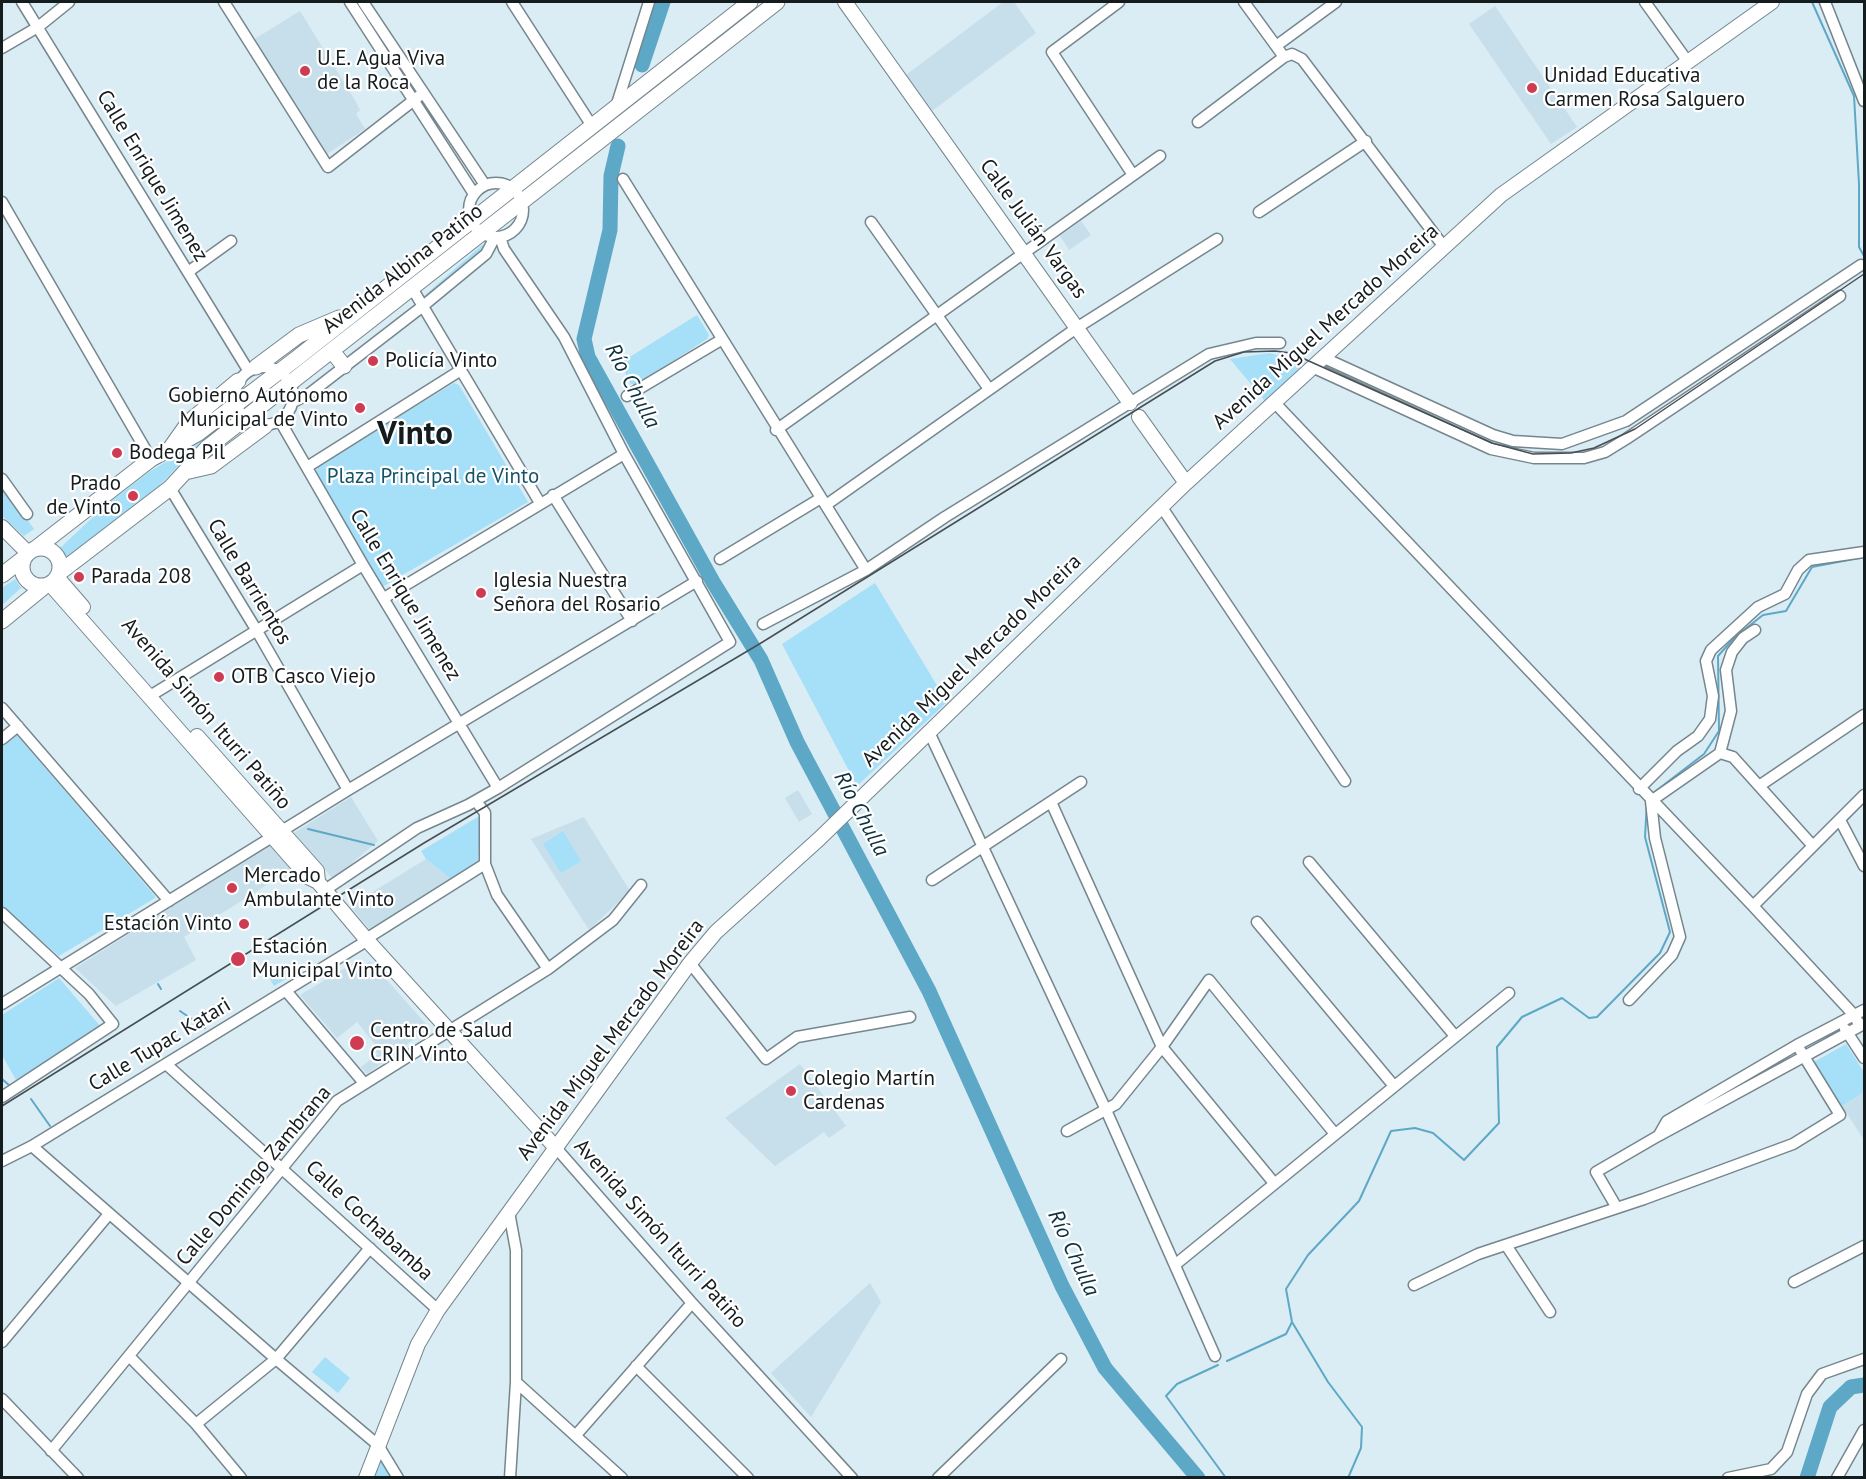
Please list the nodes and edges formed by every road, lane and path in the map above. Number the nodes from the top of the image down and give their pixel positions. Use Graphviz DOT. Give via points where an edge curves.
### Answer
graph roads {
  1 [pos="22,2"];
  2 [pos="69,2"];
  3 [pos="224,2"];
  4 [pos="350,2"];
  5 [pos="363,2"];
  6 [pos="512,2"];
  7 [pos="649,2"];
  8 [pos="750,2"];
  9 [pos="777,2"];
  10 [pos="845,2"];
  11 [pos="1119,2"];
  12 [pos="1244,2"];
  13 [pos="1336,2"];
  14 [pos="1645,2"];
  15 [pos="1824,2"];
  16 [pos="1764,4"];
  17 [pos="38,27"];
  18 [pos="1276,46"];
  19 [pos="2,48"];
  20 [pos="1284,57"];
  21 [pos="1688,62"];
  22 [pos="419,96"];
  23 [pos="1864,101"];
  24 [pos="615,108"];
  25 [pos="1198,122"];
  26 [pos="592,126"];
  27 [pos="1366,141"];
  28 [pos="1160,156"];
  29 [pos="1133,175"];
  30 [pos="623,179"];
  31 [pos="485,185"];
  32 [pos="513,188"];
  33 [pos="474,194"];
  34 [pos="522,201"];
  35 [pos="2,202"];
  36 [pos="1259,212"];
  37 [pos="471,221"];
  38 [pos="870,222"];
  39 [pos="492,236"];
  40 [pos="1217,239"];
  41 [pos="231,241"];
  42 [pos="1444,247"];
  43 [pos="1024,252"];
  44 [pos="1861,265"];
  45 [pos="188,272"];
  46 [pos="412,288"];
  47 [pos="1840,296"];
  48 [pos="423,306"];
  49 [pos="359,310"];
  50 [pos="936,316"];
  51 [pos="1078,327"];
  52 [pos="721,340"];
  53 [pos="1280,343"];
  54 [pos="332,351"];
  55 [pos="1317,362"];
  56 [pos="344,366"];
  57 [pos="461,370"];
  58 [pos="279,372"];
  59 [pos="247,373"];
  60 [pos="290,384"];
  61 [pos="989,389"];
  62 [pos="627,396"];
  63 [pos="293,402"];
  64 [pos="1130,403"];
  65 [pos="1275,403"];
  66 [pos="236,404"];
  67 [pos="1138,417"];
  68 [pos="245,419"];
  69 [pos="280,421"];
  70 [pos="265,426"];
  71 [pos="776,430"];
  72 [pos="170,449"];
  73 [pos="624,454"];
  74 [pos="151,459"];
  75 [pos="307,467"];
  76 [pos="185,472"];
  77 [pos="2,479"];
  78 [pos="1185,483"];
  79 [pos="170,488"];
  80 [pos="553,495"];
  81 [pos="824,501"];
  82 [pos="540,504"];
  83 [pos="1161,507"];
  84 [pos="27,514"];
  85 [pos="2,526"];
  86 [pos="1864,552"];
  87 [pos="29,553"];
  88 [pos="720,559"];
  89 [pos="363,565"];
  90 [pos="866,570"];
  91 [pos="2,575"];
  92 [pos="52,580"];
  93 [pos="697,581"];
  94 [pos="384,598"];
  95 [pos="2,621"];
  96 [pos="632,621"];
  97 [pos="764,624"];
  98 [pos="1755,630"];
  99 [pos="256,631"];
  100 [pos="154,694"];
  101 [pos="2,708"];
  102 [pos="1864,715"];
  103 [pos="459,724"];
  104 [pos="18,726"];
  105 [pos="929,732"];
  106 [pos="2,739"];
  107 [pos="1720,753"];
  108 [pos="1345,781"];
  109 [pos="1082,782"];
  110 [pos="1759,786"];
  111 [pos="498,788"];
  112 [pos="348,790"];
  113 [pos="1864,795"];
  114 [pos="1647,796"];
  115 [pos="476,801"];
  116 [pos="1051,802"];
  117 [pos="1840,820"];
  118 [pos="277,834"];
  119 [pos="1813,846"];
  120 [pos="982,847"];
  121 [pos="1309,862"];
  122 [pos="485,864"];
  123 [pos="1864,866"];
  124 [pos="932,880"];
  125 [pos="641,885"];
  126 [pos="322,886"];
  127 [pos="169,901"];
  128 [pos="1752,906"];
  129 [pos="2,913"];
  130 [pos="1257,922"];
  131 [pos="367,939"];
  132 [pos="690,963"];
  133 [pos="60,968"];
  134 [pos="548,969"];
  135 [pos="287,992"];
  136 [pos="1509,993"];
  137 [pos="1629,1000"];
  138 [pos="2,1004"];
  139 [pos="1859,1012"];
  140 [pos="910,1017"];
  141 [pos="1862,1025"];
  142 [pos="1844,1028"];
  143 [pos="449,1030"];
  144 [pos="1455,1036"];
  145 [pos="1797,1045"];
  146 [pos="1162,1047"];
  147 [pos="1805,1058"];
  148 [pos="1864,1058"];
  149 [pos="166,1064"];
  150 [pos="364,1083"];
  151 [pos="1394,1086"];
  152 [pos="2,1097"];
  153 [pos="1106,1110"];
  154 [pos="1067,1131"];
  155 [pos="1335,1134"];
  156 [pos="1658,1136"];
  157 [pos="32,1146"];
  158 [pos="557,1149"];
  159 [pos="2,1161"];
  160 [pos="282,1167"];
  161 [pos="1274,1183"];
  162 [pos="1617,1208"];
  163 [pos="509,1212"];
  164 [pos="109,1214"];
  165 [pos="1506,1245"];
  166 [pos="1864,1246"];
  167 [pos="370,1248"];
  168 [pos="1176,1264"];
  169 [pos="1794,1282"];
  170 [pos="189,1283"];
  171 [pos="1414,1285"];
  172 [pos="692,1303"];
  173 [pos="438,1310"];
  174 [pos="1550,1312"];
  175 [pos="2,1342"];
  176 [pos="129,1356"];
  177 [pos="1215,1356"];
  178 [pos="276,1359"];
  179 [pos="1061,1359"];
  180 [pos="1864,1359"];
  181 [pos="636,1366"];
  182 [pos="516,1382"];
  183 [pos="2,1399"];
  184 [pos="196,1424"];
  185 [pos="1864,1430"];
  186 [pos="576,1435"];
  187 [pos="378,1444"];
  188 [pos="51,1451"];
  189 [pos="78,1478"];
  190 [pos="241,1478"];
  191 [pos="366,1478"];
  192 [pos="398,1478"];
  193 [pos="510,1478"];
  194 [pos="622,1478"];
  195 [pos="748,1478"];
  196 [pos="852,1478"];
  197 [pos="938,1478"];
  198 [pos="1728,1478"];
  199 [pos="1837,1478"];
  1 -- 17 [label="street, Calle Enrique Jimenez"];
  2 -- 17 [label="street"];
  3 -- 22 [label="street" via="328,167"];
  4 -- 22 [label="street"];
  5 -- 22 [label="street"];
  6 -- 26 [label="street"];
  7 -- 24 [label="street"];
  8 -- 24 [label="highway, Avenida Albina Patiño"];
  9 -- 34 [label="highway, Avenida Albina Patiño"];
  10 -- 43 [label="main road, Calle Julián Vargas"];
  11 -- 29 [label="street" via="1052,52"];
  12 -- 18 [label="street"];
  13 -- 18 [label="street"];
  14 -- 21 [label="street"];
  15 -- 23 [label="street"];
  16 -- 21 [label="main road, Avenida Miguel Mercado Moreira"];
  17 -- 19 [label="street"];
  17 -- 45 [label="street, Calle Enrique Jimenez"];
  18 -- 20 [label="street"];
  20 -- 25 [label="street"];
  20 -- 27 [label="street" via="1292,54 1302,59"];
  21 -- 42 [label="main road, Avenida Miguel Mercado Moreira" via="1518,182"];
  22 -- 31 [label="street"];
  22 -- 33 [label="street"];
  24 -- 26 [label="highway, Avenida Albina Patiño"];
  26 -- 32 [label="highway, Avenida Albina Patiño"];
  27 -- 36 [label="street"];
  27 -- 42 [label="street"];
  28 -- 29 [label="street"];
  29 -- 43 [label="street"];
  30 -- 52 [label="street"];
  31 -- 32 [label="street" via="498,183"];
  31 -- 33 [label="street"];
  32 -- 34 [label="street"];
  32 -- 37 [label="highway, Avenida Albina Patiño"];
  33 -- 37 [label="street" via="469,207"];
  34 -- 39 [label="highway, Avenida Albina Patiño"];
  35 -- 74 [label="street"];
  37 -- 39 [label="street"];
  37 -- 49 [label="highway, Avenida Albina Patiño"];
  38 -- 50 [label="street"];
  39 -- 46 [label="highway, Avenida Albina Patiño"];
  39 -- 48 [label="street" via="486,254"];
  39 -- 73 [label="street" via="564,337"];
  40 -- 51 [label="street"];
  41 -- 45 [label="street"];
  42 -- 55 [label="main road, Avenida Miguel Mercado Moreira"];
  43 -- 50 [label="street"];
  43 -- 51 [label="main road, Calle Julián Vargas"];
  44 -- 55 [label="street" via="1626,421 1562,444 1513,441 1493,435"];
  45 -- 59 [label="street, Calle Enrique Jimenez"];
  46 -- 48 [label="street"];
  46 -- 54 [label="highway, Avenida Albina Patiño"];
  47 -- 55 [label="street" via="1626,439 1605,452 1584,458 1534,458 1491,449"];
  48 -- 56 [label="street"];
  48 -- 57 [label="street"];
  49 -- 58 [label="highway, Avenida Albina Patiño"];
  49 -- 59 [label="highway" via="299,335"];
  50 -- 61 [label="street"];
  50 -- 71 [label="street"];
  51 -- 61 [label="street"];
  51 -- 64 [label="main road, Calle Julián Vargas"];
  52 -- 62 [label="street"];
  52 -- 71 [label="street"];
  53 -- 64 [label="street" via="1256,343 1209,354"];
  54 -- 56 [label="highway"];
  54 -- 60 [label="highway, Avenida Albina Patiño"];
  55 -- 65 [label="main road, Avenida Miguel Mercado Moreira"];
  56 -- 63 [label="street"];
  57 -- 75 [label="street"];
  57 -- 82 [label="street"];
  58 -- 59 [label="street" via="272,367"];
  58 -- 60 [label="street"];
  58 -- 66 [label="highway, Avenida Albina Patiño"];
  59 -- 66 [label="street" via="234,396"];
  59 -- 72 [label="highway" via="189,422"];
  60 -- 63 [label="street"];
  60 -- 68 [label="highway, Avenida Albina Patiño"];
  61 -- 81 [label="street"];
  63 -- 69 [label="street"];
  64 -- 67 [label="street, Calle Julián Vargas"];
  64 -- 90 [label="street" via="945,516"];
  65 -- 78 [label="main road, Avenida Miguel Mercado Moreira"];
  65 -- 114 [label="street"];
  66 -- 68 [label="street"];
  66 -- 72 [label="highway, Avenida Albina Patiño"];
  67 -- 78 [label="main road, Calle Julián Vargas"];
  68 -- 70 [label="street"];
  68 -- 76 [label="highway, Avenida Albina Patiño" via="207,448"];
  69 -- 70 [label="street"];
  69 -- 75 [label="street, Calle Enrique Jimenez"];
  70 -- 76 [label="highway" via="211,466"];
  71 -- 81 [label="street"];
  72 -- 74 [label="highway, Avenida Albina Patiño"];
  73 -- 80 [label="street"];
  73 -- 93 [label="street"];
  74 -- 87 [label="highway, Avenida Albina Patiño"];
  75 -- 89 [label="street, Calle Enrique Jimenez"];
  76 -- 79 [label="highway, Avenida Albina Patiño"];
  77 -- 84 [label="street"];
  78 -- 83 [label="main road, Avenida Miguel Mercado Moreira"];
  79 -- 92 [label="highway, Avenida Albina Patiño"];
  79 -- 99 [label="street, Calle Barrientos"];
  80 -- 82 [label="street"];
  80 -- 96 [label="street"];
  81 -- 88 [label="street"];
  81 -- 90 [label="street"];
  82 -- 94 [label="street"];
  83 -- 105 [label="main road, Avenida Miguel Mercado Moreira"];
  83 -- 108 [label="street"];
  85 -- 87 [label="main road"];
  86 -- 114 [label="street" via="1809,560 1798,570 1785,594 1758,607 1711,650 1706,660 1713,696 1710,719 1698,736 1677,751"];
  87 -- 91 [label="highway, Avenida Albina Patiño"];
  87 -- 92 [label="highway" via="45,549 54,554 59,562"];
  87 -- 92 [label="highway" via="21,568 27,581 35,586"];
  89 -- 94 [label="street, Calle Enrique Jimenez"];
  89 -- 99 [label="street"];
  90 -- 97 [label="street"];
  92 -- 95 [label="highway, Avenida Albina Patiño"];
  92 -- 100 [label="main road, Avenida Simón Iturri Patiño"];
  93 -- 96 [label="street"];
  93 -- 111 [label="street" via="730,642"];
  94 -- 103 [label="street, Calle Enrique Jimenez"];
  96 -- 103 [label="street"];
  98 -- 107 [label="street" via="1732,652 1726,670 1731,711"];
  99 -- 100 [label="street"];
  99 -- 112 [label="street, Calle Barrientos"];
  100 -- 118 [label="main road, Avenida Simón Iturri Patiño"];
  101 -- 104 [label="street"];
  102 -- 110 [label="street"];
  103 -- 111 [label="street, Calle Enrique Jimenez"];
  103 -- 112 [label="street"];
  104 -- 106 [label="street"];
  104 -- 127 [label="street"];
  105 -- 120 [label="street"];
  105 -- 132 [label="main road, Avenida Miguel Mercado Moreira" via="716,932"];
  107 -- 110 [label="street" via="1733,758"];
  107 -- 114 [label="street"];
  109 -- 116 [label="street"];
  110 -- 119 [label="street"];
  111 -- 115 [label="street"];
  112 -- 118 [label="street"];
  113 -- 117 [label="street"];
  114 -- 128 [label="street"];
  114 -- 137 [label="street" via="1680,937 1672,955"];
  115 -- 122 [label="street" via="485,813"];
  115 -- 126 [label="street" via="417,828"];
  116 -- 120 [label="street"];
  116 -- 146 [label="street"];
  117 -- 119 [label="street"];
  117 -- 123 [label="street"];
  118 -- 126 [label="main road, Avenida Simón Iturri Patiño" via="308,878"];
  118 -- 127 [label="street"];
  119 -- 128 [label="street"];
  120 -- 124 [label="street"];
  120 -- 153 [label="street"];
  121 -- 144 [label="street"];
  122 -- 131 [label="street, Calle Tupac Katari"];
  122 -- 134 [label="street" via="497,896"];
  125 -- 134 [label="street, Calle Domingo Zambrana" via="613,920"];
  126 -- 131 [label="main road, Avenida Simón Iturri Patiño"];
  127 -- 133 [label="street"];
  128 -- 139 [label="street"];
  129 -- 133 [label="street"];
  130 -- 151 [label="street"];
  131 -- 135 [label="street, Calle Tupac Katari"];
  131 -- 143 [label="main road, Avenida Simón Iturri Patiño"];
  132 -- 140 [label="street" via="766,1059 797,1037"];
  132 -- 158 [label="main road, Avenida Miguel Mercado Moreira"];
  133 -- 138 [label="street"];
  133 -- 152 [label="street" via="113,1024"];
  134 -- 143 [label="street, Calle Domingo Zambrana"];
  135 -- 149 [label="street, Calle Tupac Katari"];
  135 -- 150 [label="street"];
  136 -- 144 [label="street"];
  139 -- 141 [label="street"];
  139 -- 142 [label="street"];
  141 -- 142 [label="street"];
  142 -- 145 [label="street"];
  142 -- 147 [label="street"];
  142 -- 148 [label="street"];
  143 -- 150 [label="street, Calle Domingo Zambrana"];
  143 -- 158 [label="main road, Avenida Simón Iturri Patiño"];
  144 -- 151 [label="street"];
  145 -- 147 [label="street"];
  145 -- 156 [label="street" via="1667,1121"];
  146 -- 153 [label="street" via="1116,1104"];
  146 -- 155 [label="street" via="1209,980"];
  146 -- 161 [label="street"];
  147 -- 156 [label="street"];
  147 -- 162 [label="street" via="1840,1115 1792,1144"];
  149 -- 157 [label="street, Calle Tupac Katari"];
  149 -- 160 [label="street, Calle Cochabamba"];
  150 -- 160 [label="street, Calle Domingo Zambrana" via="337,1101"];
  151 -- 155 [label="street"];
  153 -- 154 [label="street"];
  153 -- 168 [label="street"];
  155 -- 161 [label="street"];
  156 -- 162 [label="street" via="1596,1172"];
  157 -- 159 [label="street, Calle Tupac Katari"];
  157 -- 164 [label="street"];
  158 -- 163 [label="main road, Avenida Miguel Mercado Moreira"];
  158 -- 172 [label="street, Avenida Simón Iturri Patiño"];
  160 -- 167 [label="street, Calle Cochabamba"];
  160 -- 170 [label="street, Calle Domingo Zambrana"];
  161 -- 168 [label="street"];
  162 -- 165 [label="street"];
  163 -- 173 [label="main road, Avenida Miguel Mercado Moreira"];
  163 -- 182 [label="street" via="516,1250"];
  164 -- 170 [label="street"];
  164 -- 175 [label="street"];
  165 -- 171 [label="street"];
  165 -- 174 [label="street"];
  166 -- 169 [label="street"];
  167 -- 173 [label="street, Calle Cochabamba"];
  167 -- 178 [label="street"];
  168 -- 177 [label="street"];
  170 -- 176 [label="street, Calle Domingo Zambrana"];
  170 -- 178 [label="street"];
  172 -- 181 [label="street"];
  172 -- 196 [label="street, Avenida Simón Iturri Patiño"];
  173 -- 187 [label="main road, Avenida Miguel Mercado Moreira" via="418,1344"];
  176 -- 184 [label="street"];
  176 -- 188 [label="street, Calle Domingo Zambrana"];
  178 -- 184 [label="street"];
  178 -- 187 [label="street"];
  179 -- 197 [label="street"];
  180 -- 198 [label="street" via="1822,1374 1807,1394 1787,1452 1771,1469"];
  181 -- 186 [label="street"];
  181 -- 195 [label="street"];
  182 -- 186 [label="street"];
  182 -- 193 [label="street"];
  183 -- 188 [label="street"];
  184 -- 190 [label="street"];
  185 -- 199 [label="street"];
  186 -- 194 [label="street"];
  187 -- 191 [label="main road, Avenida Miguel Mercado Moreira"];
  187 -- 192 [label="street"];
  188 -- 189 [label="street"];
}
